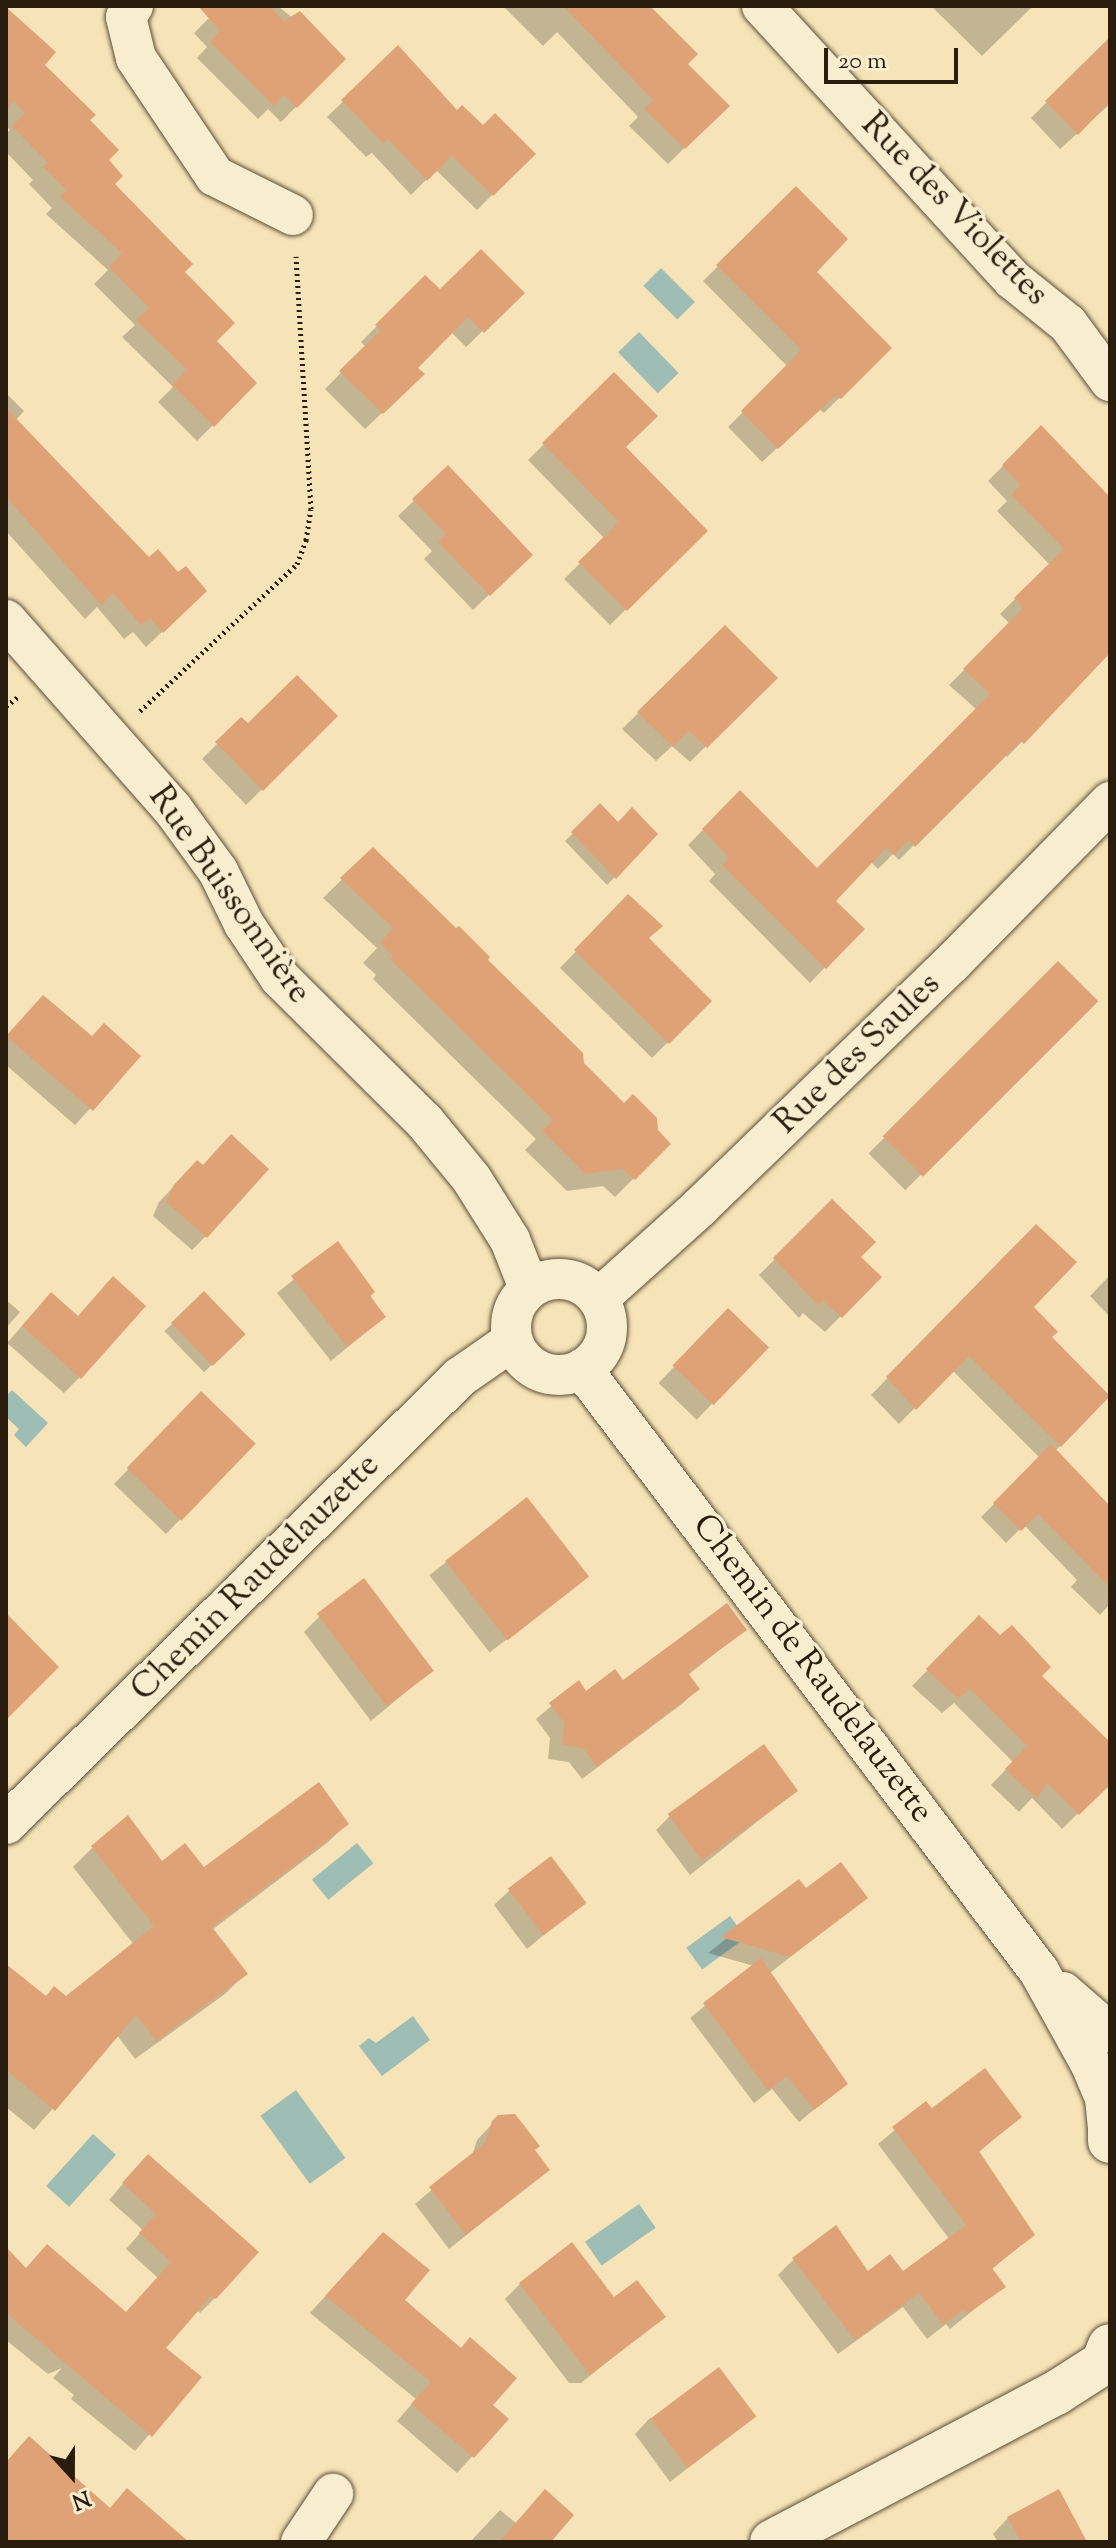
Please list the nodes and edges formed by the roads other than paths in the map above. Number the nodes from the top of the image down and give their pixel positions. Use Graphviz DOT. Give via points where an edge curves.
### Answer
graph roads {
  1 [pos="133,6"];
  2 [pos="762,6"];
  3 [pos="293,215"];
  4 [pos="1110,381"];
  5 [pos="6,620"];
  6 [pos="1110,802"];
  7 [pos="529,1288"];
  8 [pos="598,1299"];
  9 [pos="512,1341"];
  10 [pos="582,1369"];
  11 [pos="6,1824"];
  12 [pos="1039,1971"];
  13 [pos="1110,2033"];
  14 [pos="1110,2112"];
  15 [pos="1110,2140"];
  16 [pos="1108,2361"];
  17 [pos="333,2494"];
  18 [pos="301,2542"];
  19 [pos="772,2542"];
  1 -- 3 [label="street" via="126,17 136,58 215,176"];
  2 -- 4 [label="street, Rue des Violettes" via="1012,279 1068,324"];
  5 -- 7 [label="street, Rue Buissonnière" via="172,808 218,871 244,924 280,978 425,1122 471,1178 510,1240"];
  6 -- 8 [label="street, Rue des Saules" via="952,963"];
  7 -- 8 [label="street" via="551,1279 571,1280"];
  7 -- 9 [label="street" via="514,1308"];
  8 -- 10 [label="street" via="605,1314 605,1341"];
  9 -- 10 [label="street" via="540,1371 562,1375"];
  9 -- 11 [label="street, Chemin Raudelauzette" via="460,1377"];
  10 -- 12 [label="street, Chemin de Raudelauzette"];
  12 -- 13 [label="street, Chemin de Raudelauzette"];
  12 -- 15 [label="street, Chemin de Raudelauzette" via="1105,2098"];
  14 -- 15 [label="street"];
  16 -- 19 [label="street" via="1026,2410"];
  17 -- 18 [label="street"];
}
